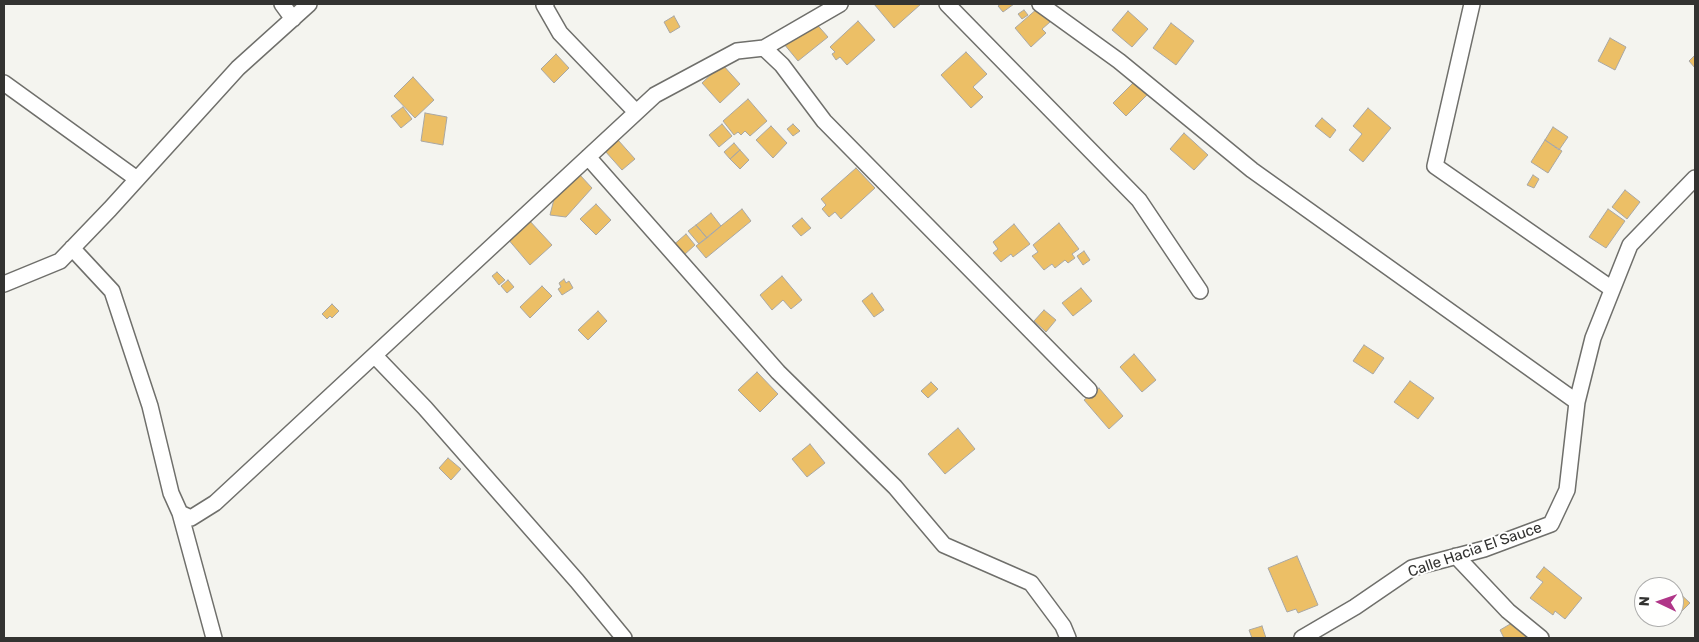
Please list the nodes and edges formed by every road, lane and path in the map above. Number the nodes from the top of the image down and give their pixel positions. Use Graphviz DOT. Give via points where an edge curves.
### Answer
graph roads {
  1 [pos="282,4"];
  2 [pos="309,4"];
  3 [pos="546,4"];
  4 [pos="840,4"];
  5 [pos="947,4"];
  6 [pos="1040,4"];
  7 [pos="1472,4"];
  8 [pos="293,18"];
  9 [pos="764,48"];
  10 [pos="4,83"];
  11 [pos="636,112"];
  12 [pos="588,158"];
  13 [pos="1695,178"];
  14 [pos="137,179"];
  15 [pos="72,248"];
  16 [pos="4,284"];
  17 [pos="1612,289"];
  18 [pos="1200,291"];
  19 [pos="375,356"];
  20 [pos="1089,390"];
  21 [pos="1577,402"];
  22 [pos="180,513"];
  23 [pos="1456,556"];
  24 [pos="214,638"];
  25 [pos="624,638"];
  26 [pos="1068,638"];
  27 [pos="1302,638"];
  28 [pos="1541,638"];
  1 -- 8 [label="street"];
  2 -- 8 [label="street"];
  3 -- 11 [label="street" via="560,32"];
  4 -- 9 [label="street"];
  5 -- 18 [label="street" via="1139,200"];
  6 -- 21 [label="street" via="1119,61 1252,170"];
  7 -- 17 [label="street" via="1435,166"];
  8 -- 14 [label="street" via="238,68"];
  9 -- 11 [label="street" via="736,50 655,95"];
  9 -- 20 [label="street" via="782,65 824,121"];
  10 -- 14 [label="street"];
  11 -- 12 [label="street"];
  12 -- 19 [label="street"];
  12 -- 26 [label="street" via="778,372 895,487 944,545 1031,583 1063,626"];
  13 -- 17 [label="street, Calle Hacia El Sauce" via="1630,245"];
  14 -- 15 [label="street"];
  15 -- 16 [label="street" via="60,261"];
  15 -- 22 [label="street" via="112,290 150,406 171,493"];
  17 -- 21 [label="street, Calle Hacia El Sauce" via="1593,338"];
  19 -- 22 [label="street" via="215,503 191,518"];
  19 -- 25 [label="street" via="425,408"];
  21 -- 23 [label="street, Calle Hacia El Sauce" via="1567,490 1551,524"];
  22 -- 24 [label="street"];
  23 -- 27 [label="street, Calle Hacia El Sauce" via="1412,568"];
  23 -- 28 [label="street" via="1508,611"];
}
